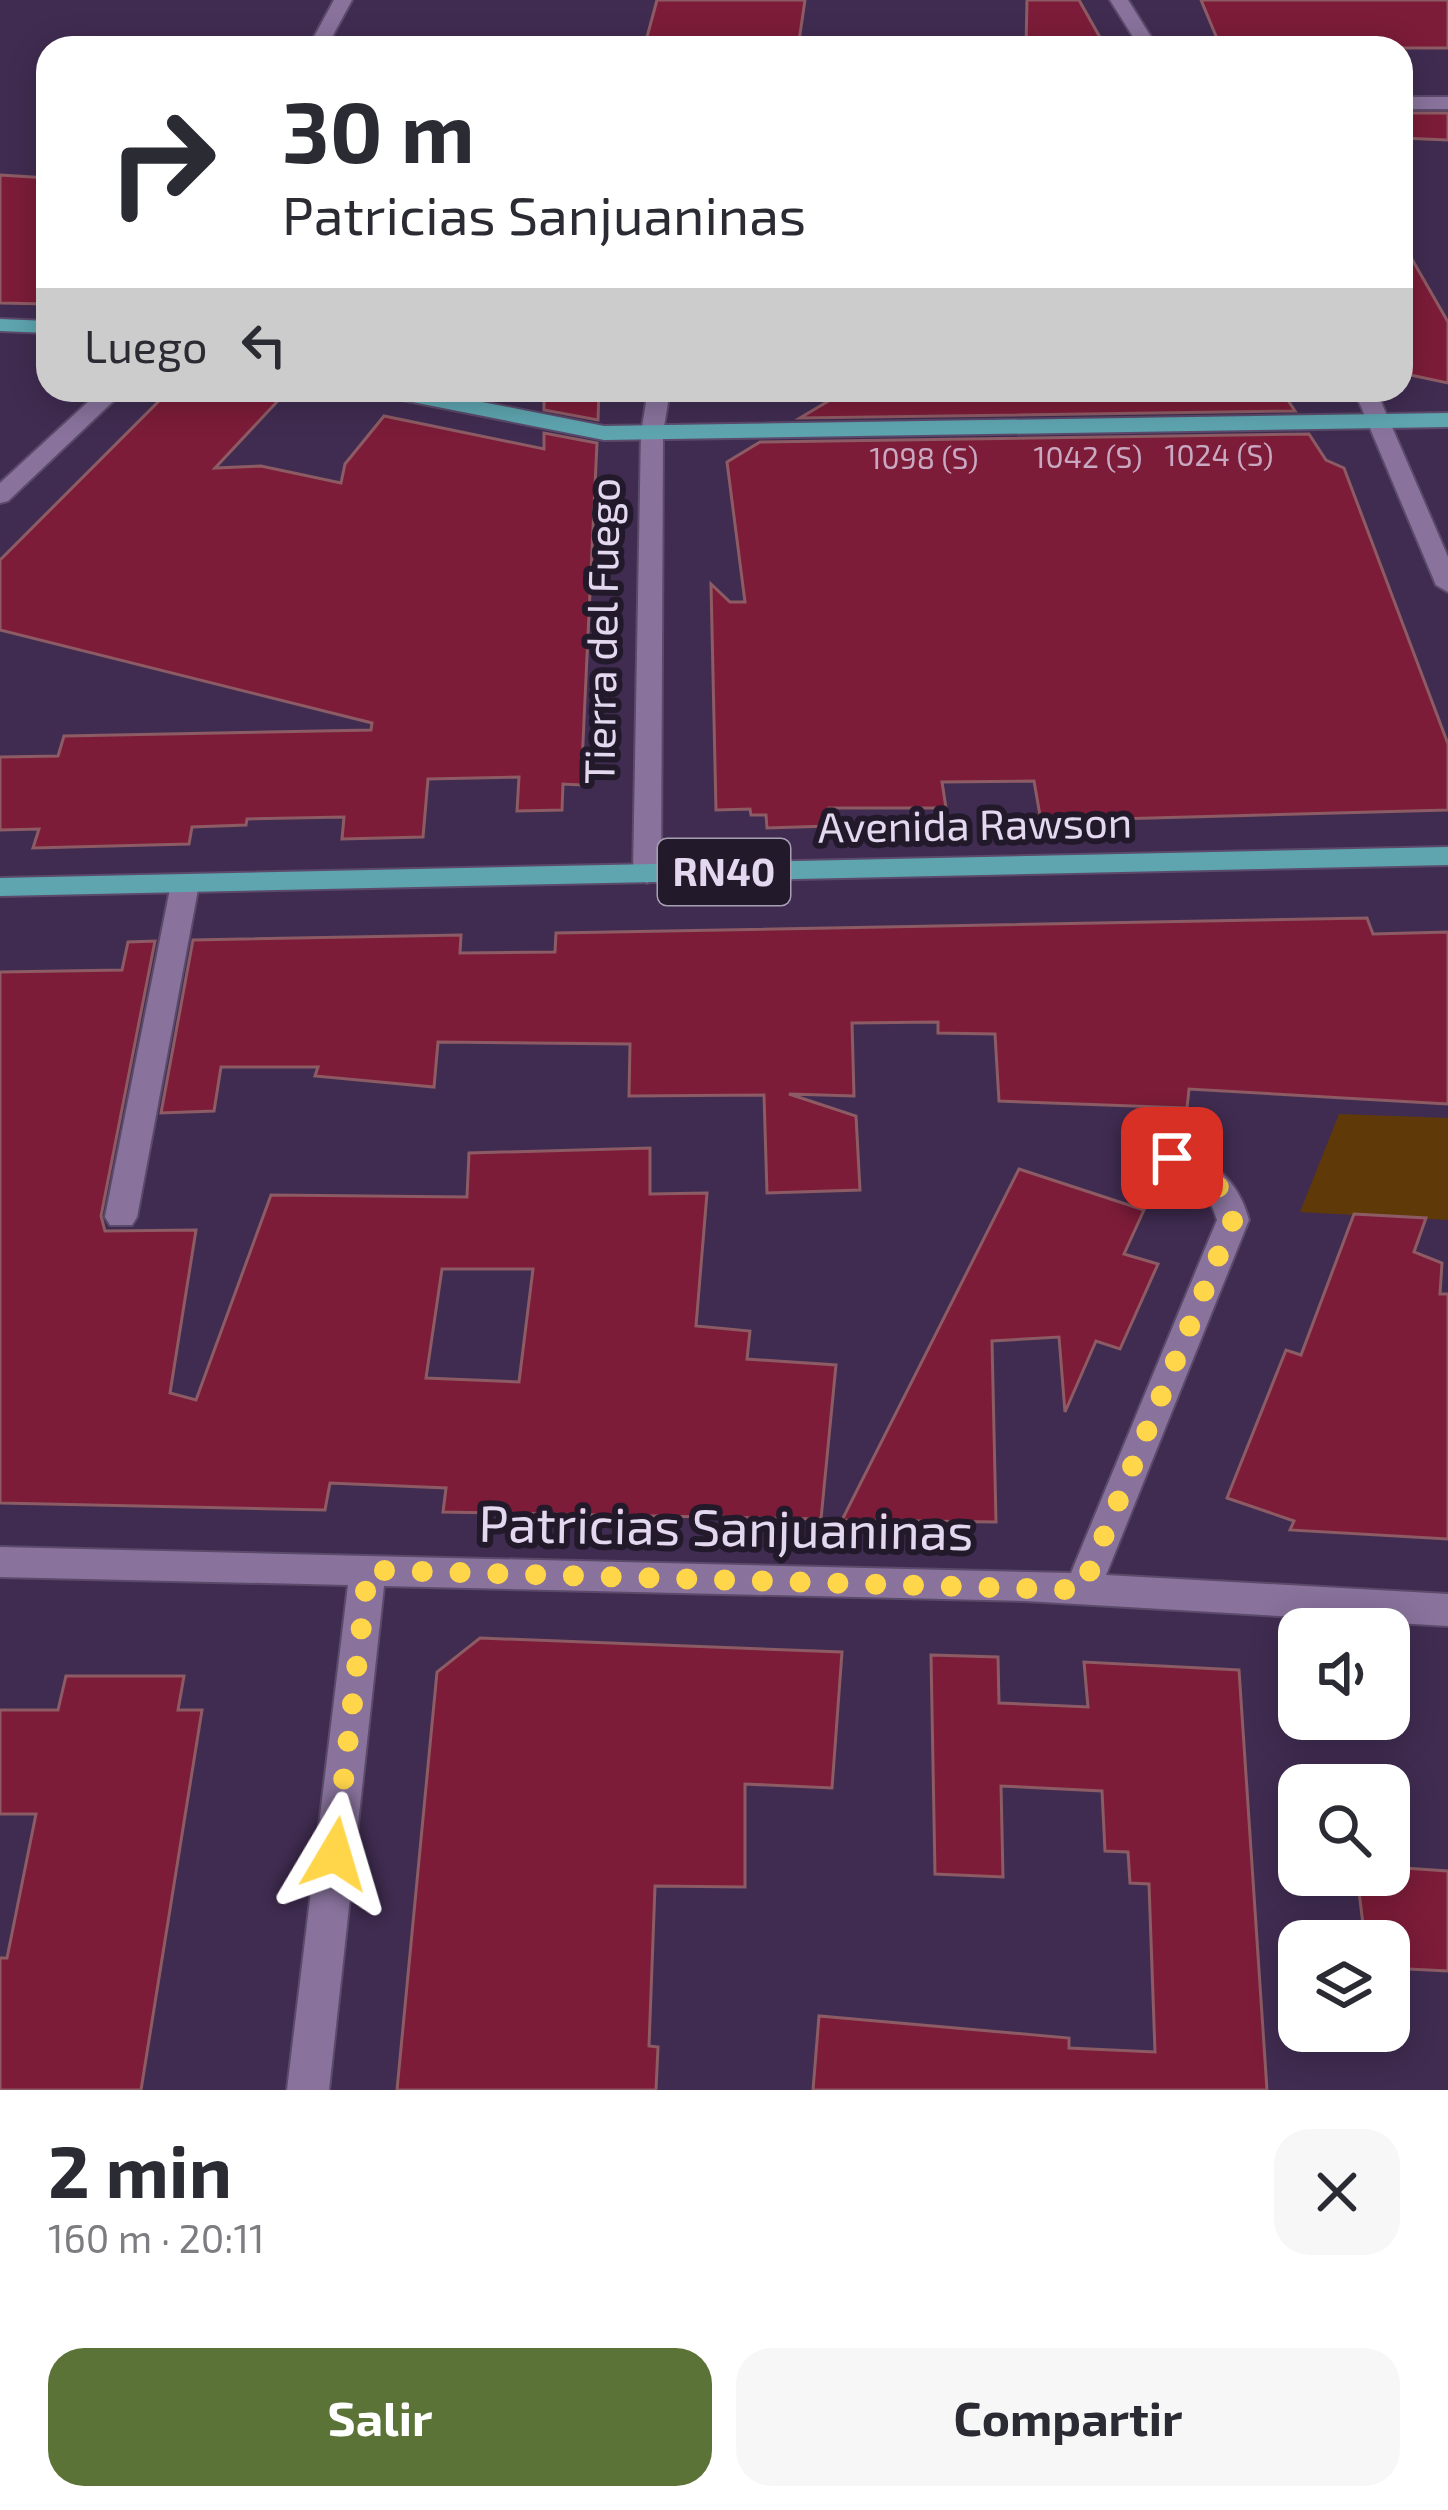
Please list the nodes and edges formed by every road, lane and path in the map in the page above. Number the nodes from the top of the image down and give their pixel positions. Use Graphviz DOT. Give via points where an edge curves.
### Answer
graph roads {
  1 [pos="343,0"];
  2 [pos="1119,0"];
  3 [pos="324,36"];
  4 [pos="1142,36"];
  5 [pos="1413,103"];
  6 [pos="1448,103"];
  7 [pos="0,325"];
  8 [pos="36,326"];
  9 [pos="101,402"];
  10 [pos="448,402"];
  11 [pos="657,402"];
  12 [pos="1370,402"];
  13 [pos="1448,419"];
  14 [pos="1379,422"];
  15 [pos="652,433"];
  16 [pos="0,496"];
  17 [pos="1448,585"];
  18 [pos="1448,856"];
  19 [pos="647,874"];
  20 [pos="185,884"];
  21 [pos="0,887"];
  22 [pos="1172,1158"];
  23 [pos="121,1217"];
  24 [pos="0,1562"];
  25 [pos="368,1570"];
  26 [pos="1082,1590"];
  27 [pos="1448,1610"];
  28 [pos="308,2090"];
  1 -- 3 [label="street"];
  2 -- 4 [label="street"];
  5 -- 6 [label="street"];
  7 -- 8 [label="main road"];
  9 -- 16 [label="street"];
  10 -- 15 [label="main road" via="604,433"];
  11 -- 15 [label="street, Tierra del Fuego"];
  12 -- 14 [label="street"];
  13 -- 14 [label="main road"];
  14 -- 15 [label="main road"];
  14 -- 17 [label="street"];
  15 -- 19 [label="street, Tierra del Fuego"];
  18 -- 19 [label="main road, Avenida Rawson / RN40"];
  19 -- 20 [label="main road, Avenida Rawson / RN40"];
  20 -- 21 [label="main road, Avenida Rawson / RN40"];
  20 -- 23 [label="street"];
  22 -- 26 [label="street" via="1209,1175 1233,1220"];
  24 -- 25 [label="street, Patricias Sanjuaninas"];
  25 -- 26 [label="street, Patricias Sanjuaninas"];
  25 -- 28 [label="street"];
  26 -- 27 [label="street, Patricias Sanjuaninas"];
}
